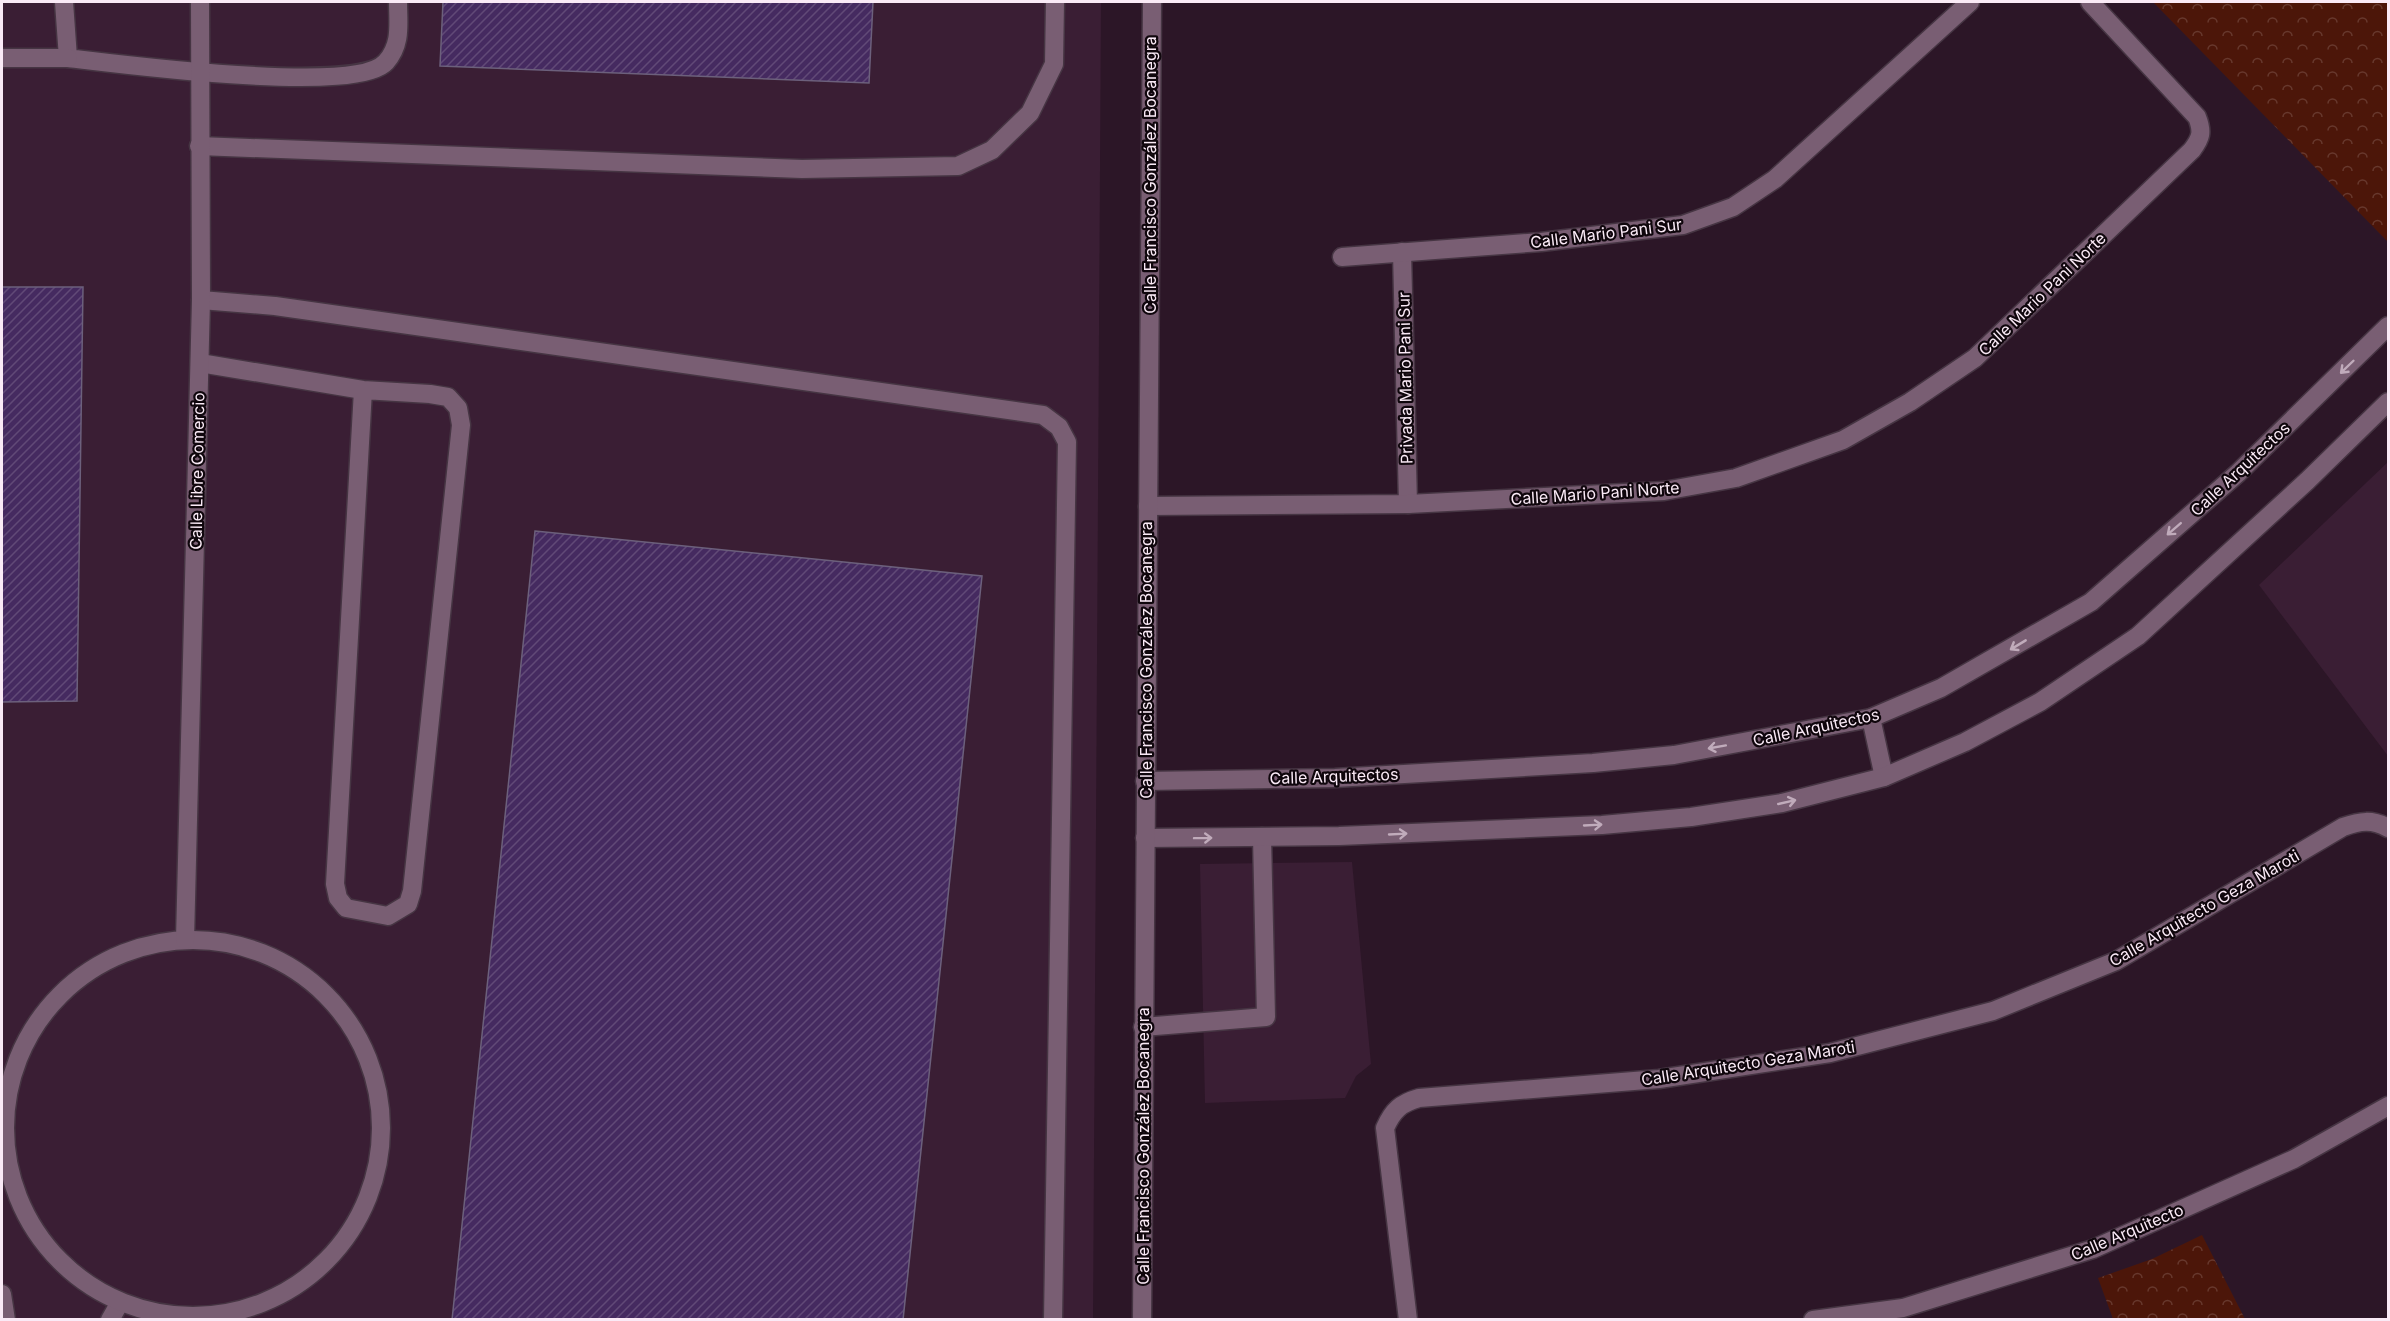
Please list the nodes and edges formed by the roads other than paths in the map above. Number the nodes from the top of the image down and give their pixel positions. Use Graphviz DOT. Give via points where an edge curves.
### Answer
graph roads {
  1 [pos="64,2"];
  2 [pos="200,2"];
  3 [pos="398,2"];
  4 [pos="1055,2"];
  5 [pos="1152,2"];
  6 [pos="1970,2"];
  7 [pos="2090,2"];
  8 [pos="2,58"];
  9 [pos="68,58"];
  10 [pos="199,73"];
  11 [pos="198,146"];
  12 [pos="1402,252"];
  13 [pos="1342,257"];
  14 [pos="201,300"];
  15 [pos="2388,326"];
  16 [pos="200,363"];
  17 [pos="363,390"];
  18 [pos="2388,402"];
  19 [pos="1408,504"];
  20 [pos="1148,506"];
  21 [pos="1871,718"];
  22 [pos="1884,777"];
  23 [pos="1145,781"];
  24 [pos="2382,825"];
  25 [pos="1262,837"];
  26 [pos="1145,838"];
  27 [pos="185,940"];
  28 [pos="1143,1027"];
  29 [pos="4,1099"];
  30 [pos="2388,1106"];
  31 [pos="2,1294"];
  32 [pos="114,1312"];
  33 [pos="191,1318"];
  34 [pos="6,1320"];
  35 [pos="1053,1320"];
  36 [pos="1142,1320"];
  37 [pos="1408,1320"];
  38 [pos="1813,1320"];
  1 -- 9 [label="street"];
  2 -- 10 [label="street, Calle Libre Comercio"];
  3 -- 10 [label="street" via="399,41 385,64 361,74 335,77"];
  4 -- 11 [label="street" via="1054,64 1030,113 992,150 958,166 802,169"];
  5 -- 20 [label="street, Calle Francisco González Bocanegra"];
  6 -- 12 [label="street, Calle Mario Pani Sur" via="1775,179 1733,207 1683,225 1540,242"];
  7 -- 19 [label="street, Calle Mario Pani Norte" via="2189,109 2201,128 2200,138 1975,358 1911,402 1843,440 1736,478 1664,491"];
  8 -- 9 [label="street"];
  9 -- 10 [label="street"];
  10 -- 11 [label="street, Calle Libre Comercio"];
  11 -- 14 [label="street, Calle Libre Comercio"];
  12 -- 13 [label="street, Calle Mario Pani Sur"];
  12 -- 19 [label="street, Privada Mario Pani Sur"];
  14 -- 16 [label="street, Calle Libre Comercio"];
  14 -- 35 [label="street" via="275,306 1043,415 1059,427 1067,442"];
  15 -- 21 [label="street, Calle Arquitectos, one-way" via="2238,473 2091,602 1941,688"];
  16 -- 17 [label="street"];
  16 -- 27 [label="street, Calle Libre Comercio"];
  17 -- 17 [label="street" via="448,398 458,408 461,424 412,891 408,904 388,916 346,908 338,898 335,884"];
  18 -- 22 [label="street" via="2307,482 2138,636 2040,702 1965,742"];
  19 -- 20 [label="street, Calle Mario Pani Norte"];
  20 -- 23 [label="street, Calle Francisco González Bocanegra"];
  21 -- 22 [label="street"];
  21 -- 23 [label="street, Calle Arquitectos, one-way" via="1674,755 1593,763 1335,777"];
  25 -- 22 [label="street, one-way" via="1691,818 1782,803"];
  23 -- 26 [label="street, Calle Francisco González Bocanegra"];
  24 -- 37 [label="street, Calle Arquitecto Geza Maroti" via="2360,821 2343,827 2116,961 1993,1011 1830,1053 1659,1079 1405,1102 1394,1110 1385,1128"];
  26 -- 25 [label="street, one-way"];
  25 -- 28 [label="street" via="1266,1017"];
  26 -- 28 [label="street, Calle Francisco González Bocanegra"];
  27 -- 29 [label="street" via="152,944 121,954 66,989 44,1012 27,1040"];
  27 -- 33 [label="street" via="218,941 280,960 332,999 367,1054 377,1085 381,1118 380,1152 373,1185 347,1236 317,1270 259,1305"];
  28 -- 36 [label="street, Calle Francisco González Bocanegra"];
  29 -- 32 [label="street" via="7,1163 28,1222 46,1248"];
  30 -- 38 [label="street, Calle Arquitecto" via="2294,1160 2093,1249 1903,1308"];
  31 -- 34 [label="street"];
  32 -- 33 [label="street"];
}
